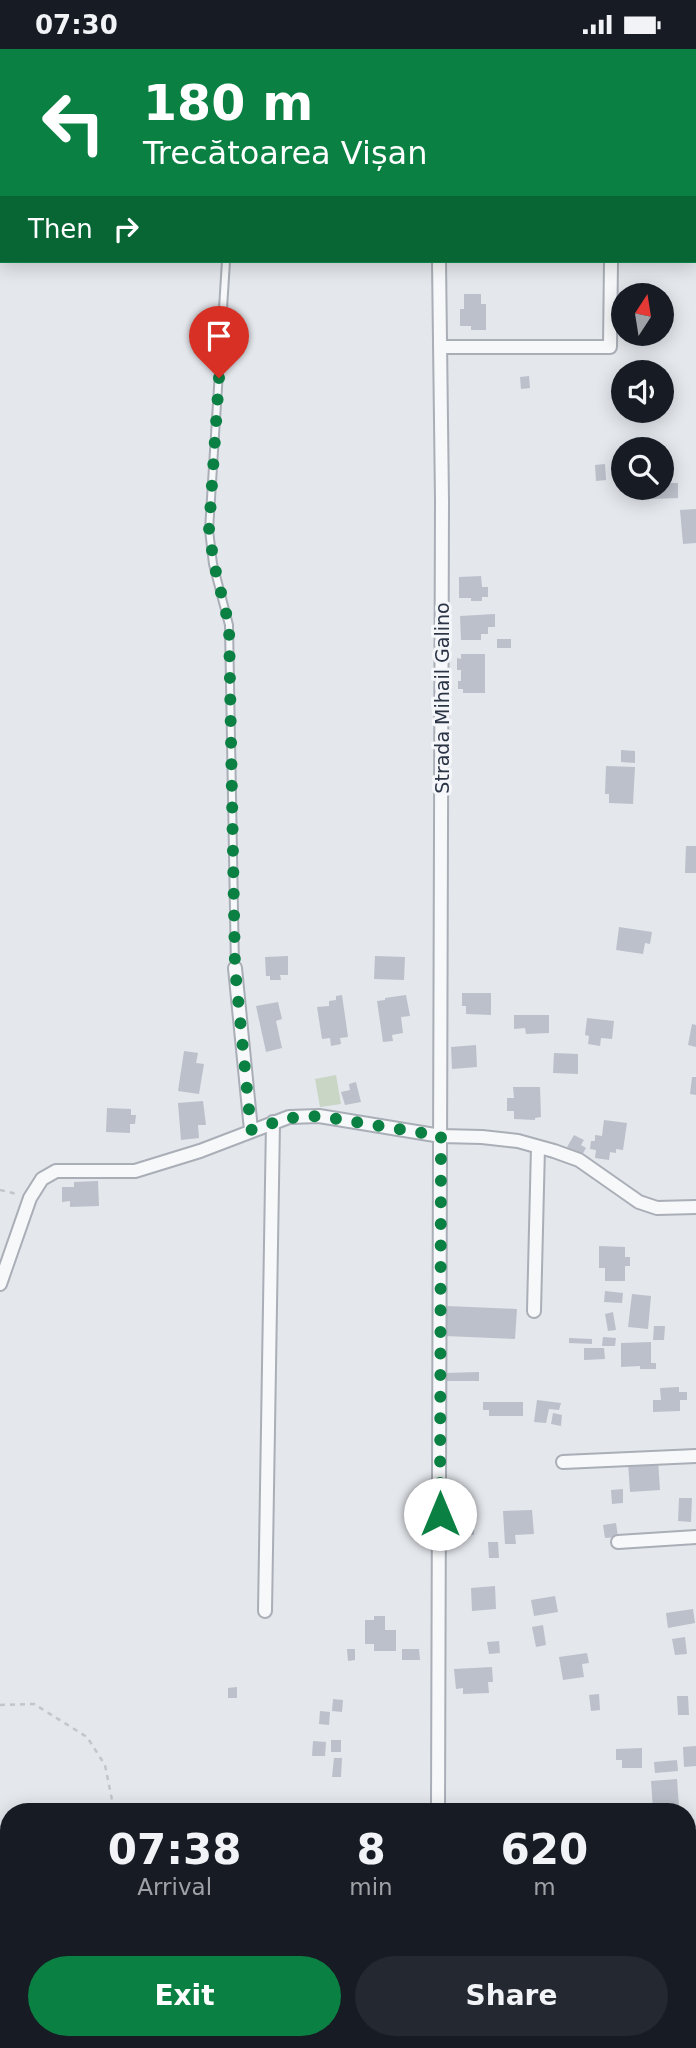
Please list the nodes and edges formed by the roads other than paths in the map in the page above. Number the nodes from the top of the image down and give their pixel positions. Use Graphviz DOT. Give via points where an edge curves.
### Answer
graph roads {
  1 [pos="226,263"];
  2 [pos="439,263"];
  3 [pos="611,263"];
  4 [pos="440,347"];
  5 [pos="235,968"];
  6 [pos="273,1122"];
  7 [pos="251,1130"];
  8 [pos="441,1136"];
  9 [pos="538,1147"];
  10 [pos="696,1207"];
  11 [pos="0,1284"];
  12 [pos="534,1311"];
  13 [pos="696,1456"];
  14 [pos="563,1462"];
  15 [pos="696,1537"];
  16 [pos="618,1542"];
  17 [pos="265,1611"];
  18 [pos="438,1803"];
  1 -- 5 [label="lane" via="209,530 229,625"];
  2 -- 4 [label="street, Strada Mihail Galino"];
  3 -- 4 [label="street" via="610,347"];
  4 -- 8 [label="street, Strada Mihail Galino"];
  5 -- 7 [label="street"];
  6 -- 7 [label="street"];
  6 -- 8 [label="street" via="319,1116"];
  6 -- 17 [label="street"];
  7 -- 11 [label="street" via="135,1171 56,1171 43,1179 30,1198"];
  8 -- 9 [label="street" via="482,1137"];
  8 -- 18 [label="street, Strada Mihail Galino"];
  9 -- 10 [label="street" via="579,1160 639,1202 657,1208"];
  9 -- 12 [label="street"];
  13 -- 14 [label="street"];
  15 -- 16 [label="street"];
}
